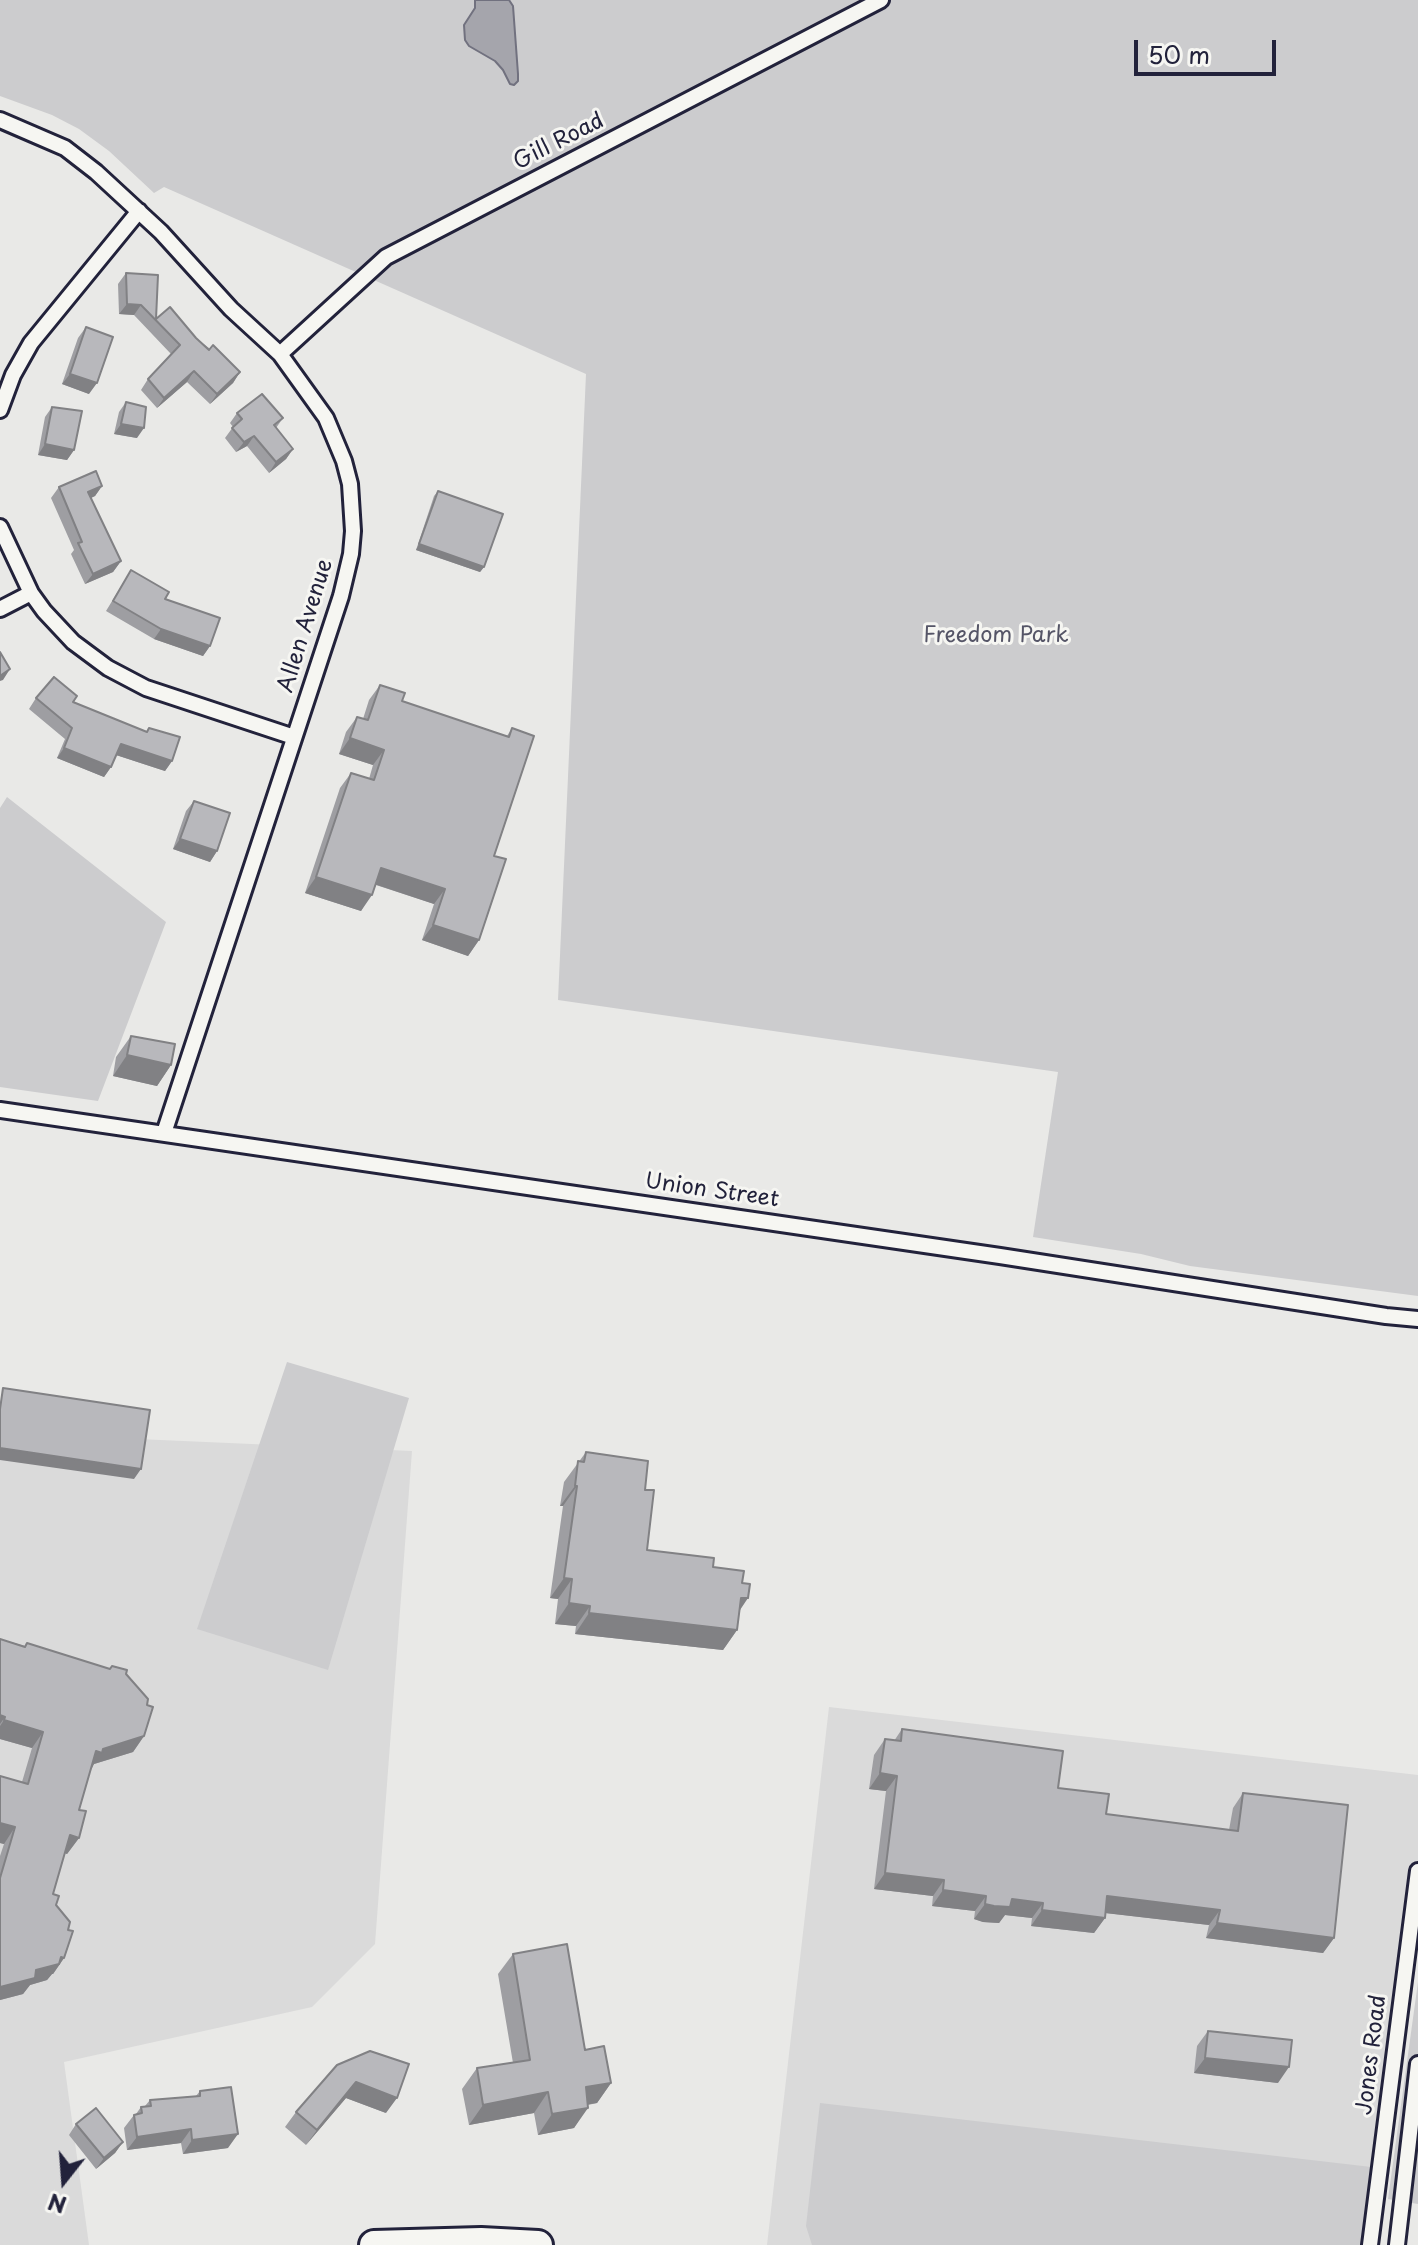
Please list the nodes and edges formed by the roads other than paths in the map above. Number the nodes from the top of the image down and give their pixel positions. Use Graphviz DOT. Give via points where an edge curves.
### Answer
graph roads {
  1 [pos="881,0"];
  2 [pos="0,120"];
  3 [pos="139,211"];
  4 [pos="280,354"];
  5 [pos="0,410"];
  6 [pos="0,527"];
  7 [pos="31,593"];
  8 [pos="0,609"];
  9 [pos="294,737"];
  10 [pos="0,1110"];
  11 [pos="164,1133"];
  12 [pos="1418,1319"];
  13 [pos="1418,1871"];
  14 [pos="1418,2064"];
  15 [pos="374,2245"];
  16 [pos="538,2245"];
  17 [pos="1370,2245"];
  18 [pos="1397,2245"];
  1 -- 4 [label="street, Gill Road" via="386,257"];
  2 -- 3 [label="street, Allen Avenue" via="65,148"];
  3 -- 4 [label="street, Allen Avenue"];
  3 -- 5 [label="street" via="31,343"];
  4 -- 9 [label="street, Allen Avenue" via="326,418 344,461 353,531 346,575"];
  6 -- 7 [label="street"];
  7 -- 8 [label="street"];
  7 -- 9 [label="street" via="73,642 126,679"];
  9 -- 11 [label="street, Allen Avenue"];
  10 -- 11 [label="street, Union Street"];
  11 -- 12 [label="street, Union Street"];
  13 -- 17 [label="street, Jones Road"];
  14 -- 18 [label="street"];
  15 -- 16 [label="highway"];
}
